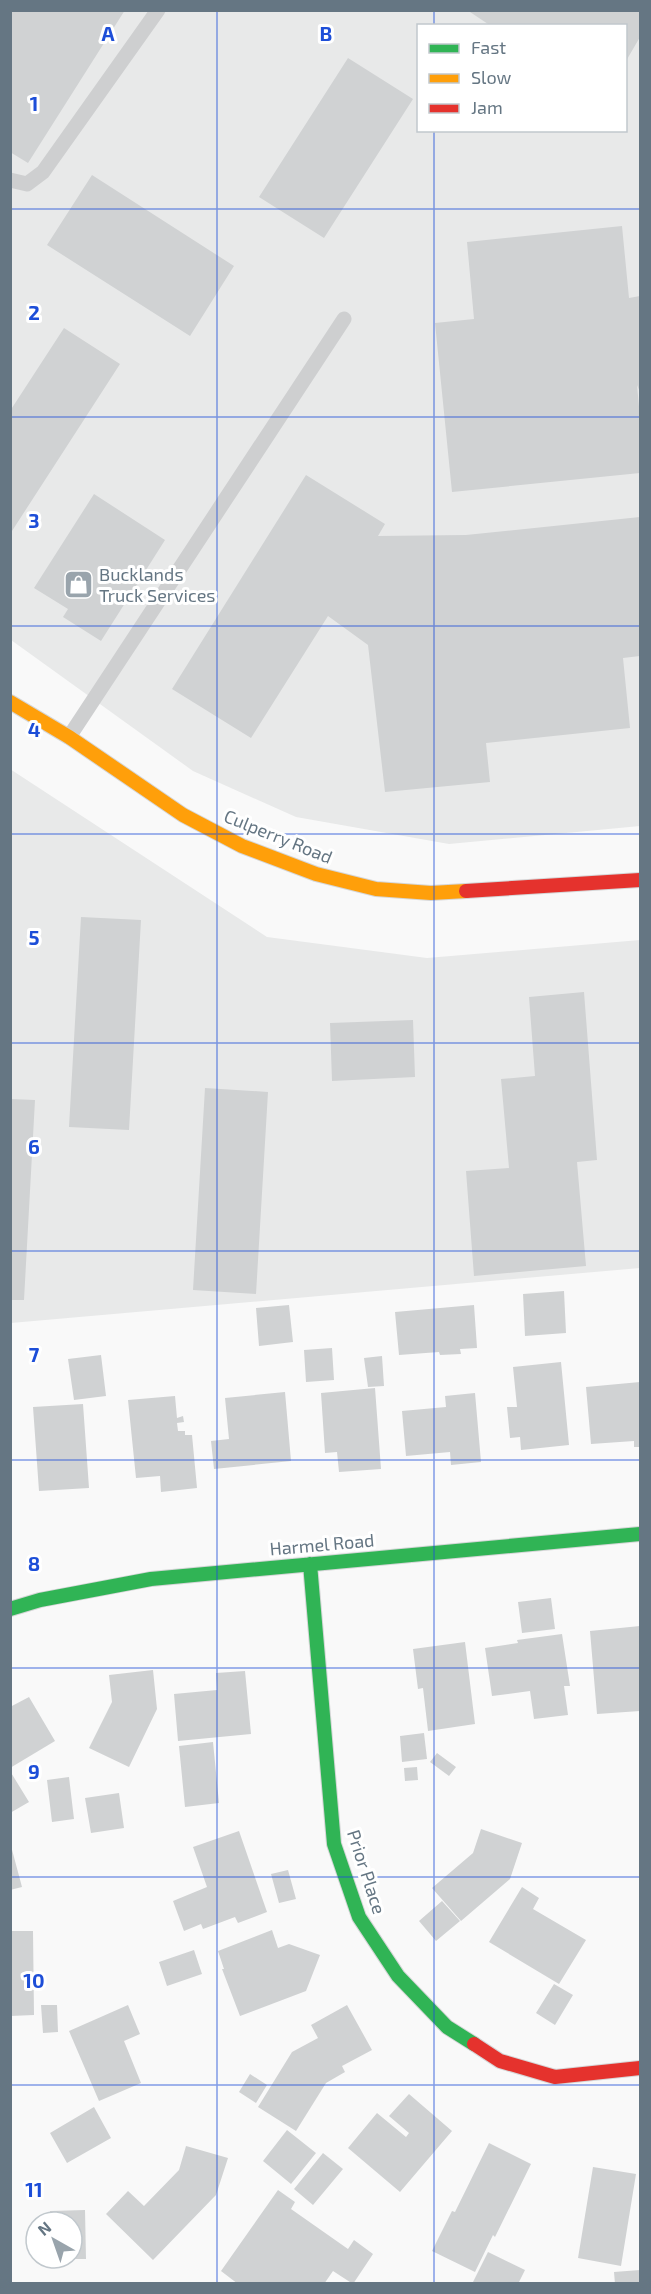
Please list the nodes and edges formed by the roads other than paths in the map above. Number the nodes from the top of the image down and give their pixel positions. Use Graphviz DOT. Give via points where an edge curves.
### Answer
graph roads {
  1 [pos="158,10"];
  2 [pos="10,180"];
  3 [pos="344,319"];
  4 [pos="10,702"];
  5 [pos="69,737"];
  6 [pos="640,880"];
  7 [pos="640,1534"];
  8 [pos="310,1564"];
  9 [pos="10,1609"];
  10 [pos="640,2068"];
  1 -- 2 [label="lane" via="43,172 27,184"];
  3 -- 5 [label="lane"];
  4 -- 5 [label="street, Culperry Road"];
  5 -- 6 [label="street, Culperry Road" via="183,815 242,846 316,874 376,889 431,893"];
  7 -- 8 [label="street, Harmel Road"];
  8 -- 9 [label="street, Harmel Road" via="152,1579"];
  8 -- 10 [label="street, Prior Place" via="334,1844 358,1917 398,1976 447,2027 500,2061 555,2077"];
}
